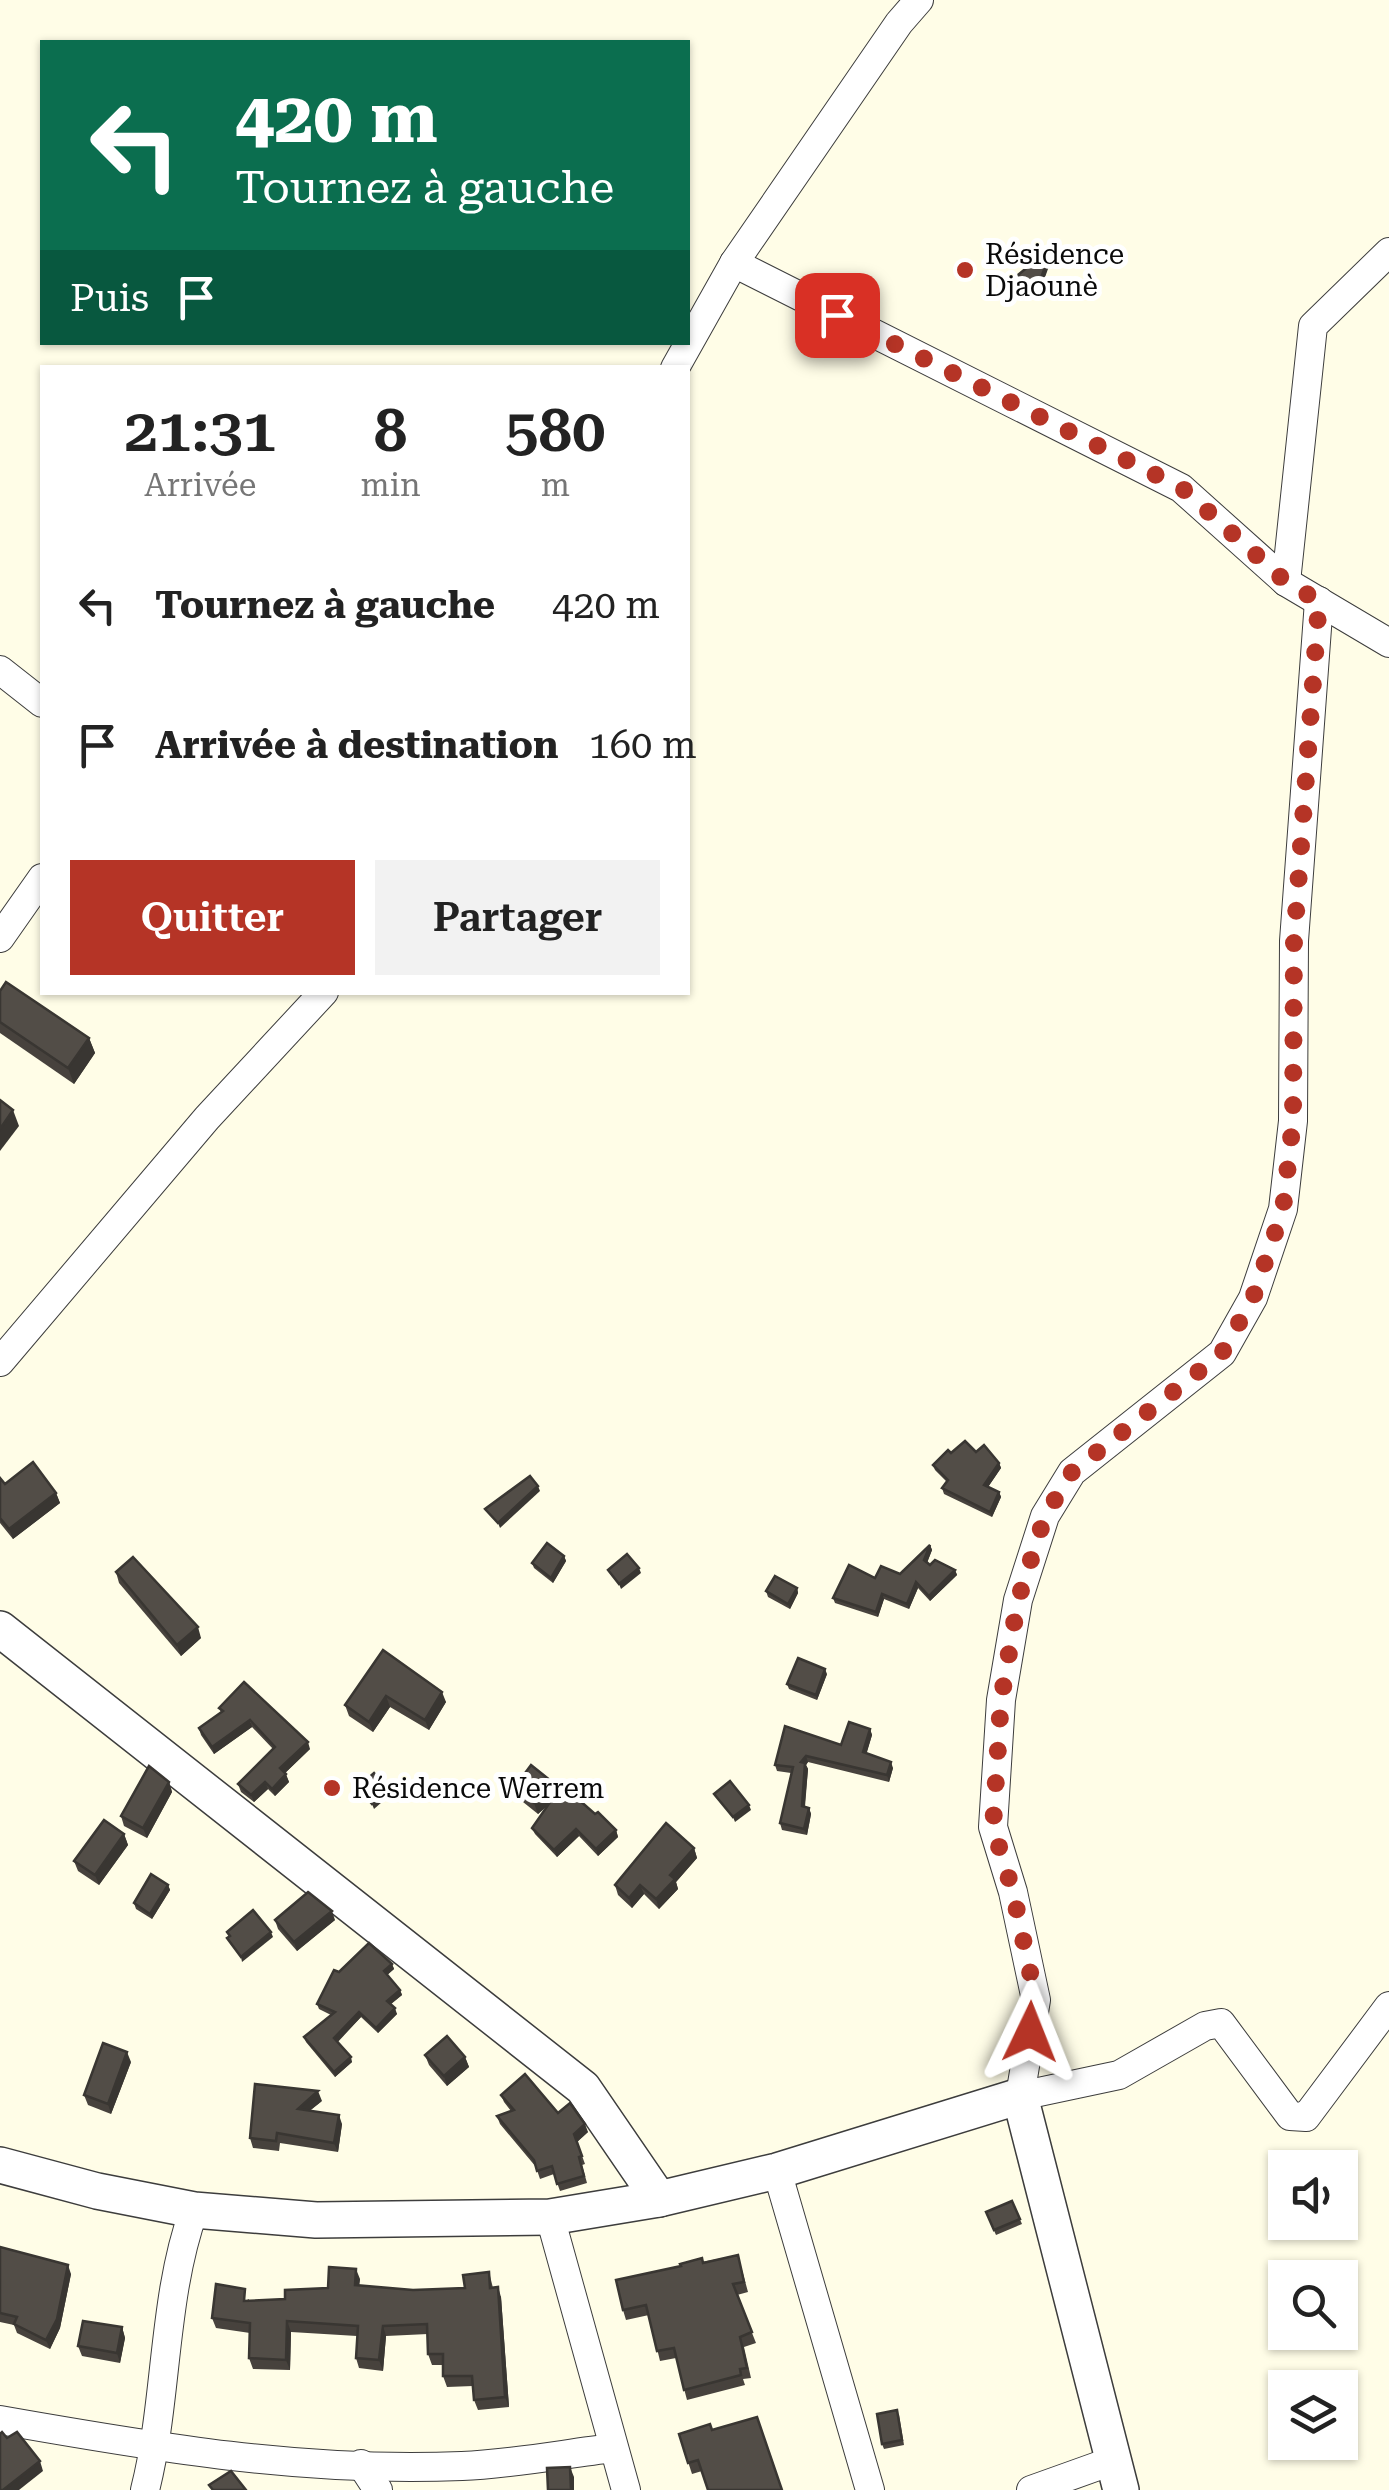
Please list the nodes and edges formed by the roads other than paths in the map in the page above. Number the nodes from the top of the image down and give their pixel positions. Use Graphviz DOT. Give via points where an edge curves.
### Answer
graph roads {
  1 [pos="919,0"];
  2 [pos="1389,252"];
  3 [pos="734,263"];
  4 [pos="690,341"];
  5 [pos="1286,582"];
  6 [pos="1319,601"];
  7 [pos="1389,643"];
  8 [pos="0,670"];
  9 [pos="40,701"];
  10 [pos="40,881"];
  11 [pos="0,938"];
  12 [pos="321,995"];
  13 [pos="0,1362"];
  14 [pos="0,1630"];
  15 [pos="1389,2006"];
  16 [pos="1020,2096"];
  17 [pos="0,2165"];
  18 [pos="777,2170"];
  19 [pos="659,2199"];
  20 [pos="194,2210"];
  21 [pos="550,2217"];
  22 [pos="0,2420"];
  23 [pos="156,2447"];
  24 [pos="613,2448"];
  25 [pos="361,2464"];
  26 [pos="1116,2476"];
  27 [pos="145,2490"];
  28 [pos="378,2490"];
  29 [pos="626,2490"];
  30 [pos="870,2490"];
  31 [pos="1031,2490"];
  1 -- 3 [label="street"];
  2 -- 5 [label="street" via="1313,326"];
  3 -- 4 [label="street"];
  3 -- 5 [label="street" via="1182,488"];
  5 -- 6 [label="street"];
  6 -- 7 [label="street"];
  6 -- 16 [label="street" via="1283,1209 1253,1298 1222,1353 1072,1472 1045,1516 1018,1600 1001,1700 993,1827 1036,2000"];
  8 -- 9 [label="street"];
  10 -- 11 [label="street"];
  12 -- 13 [label="street"];
  14 -- 19 [label="street" via="582,2088"];
  15 -- 16 [label="street" via="1306,2117 1290,2116 1222,2023 1119,2074"];
  16 -- 18 [label="street"];
  16 -- 26 [label="street"];
  17 -- 20 [label="street"];
  18 -- 19 [label="street"];
  18 -- 30 [label="street"];
  19 -- 21 [label="street"];
  20 -- 21 [label="street" via="316,2220"];
  20 -- 23 [label="street" via="181,2246"];
  21 -- 24 [label="street"];
  22 -- 23 [label="street"];
  23 -- 25 [label="street" via="262,2461"];
  23 -- 27 [label="street"];
  24 -- 25 [label="street" via="462,2466"];
  24 -- 29 [label="street"];
  25 -- 28 [label="street"];
  26 -- 31 [label="street"];
}
